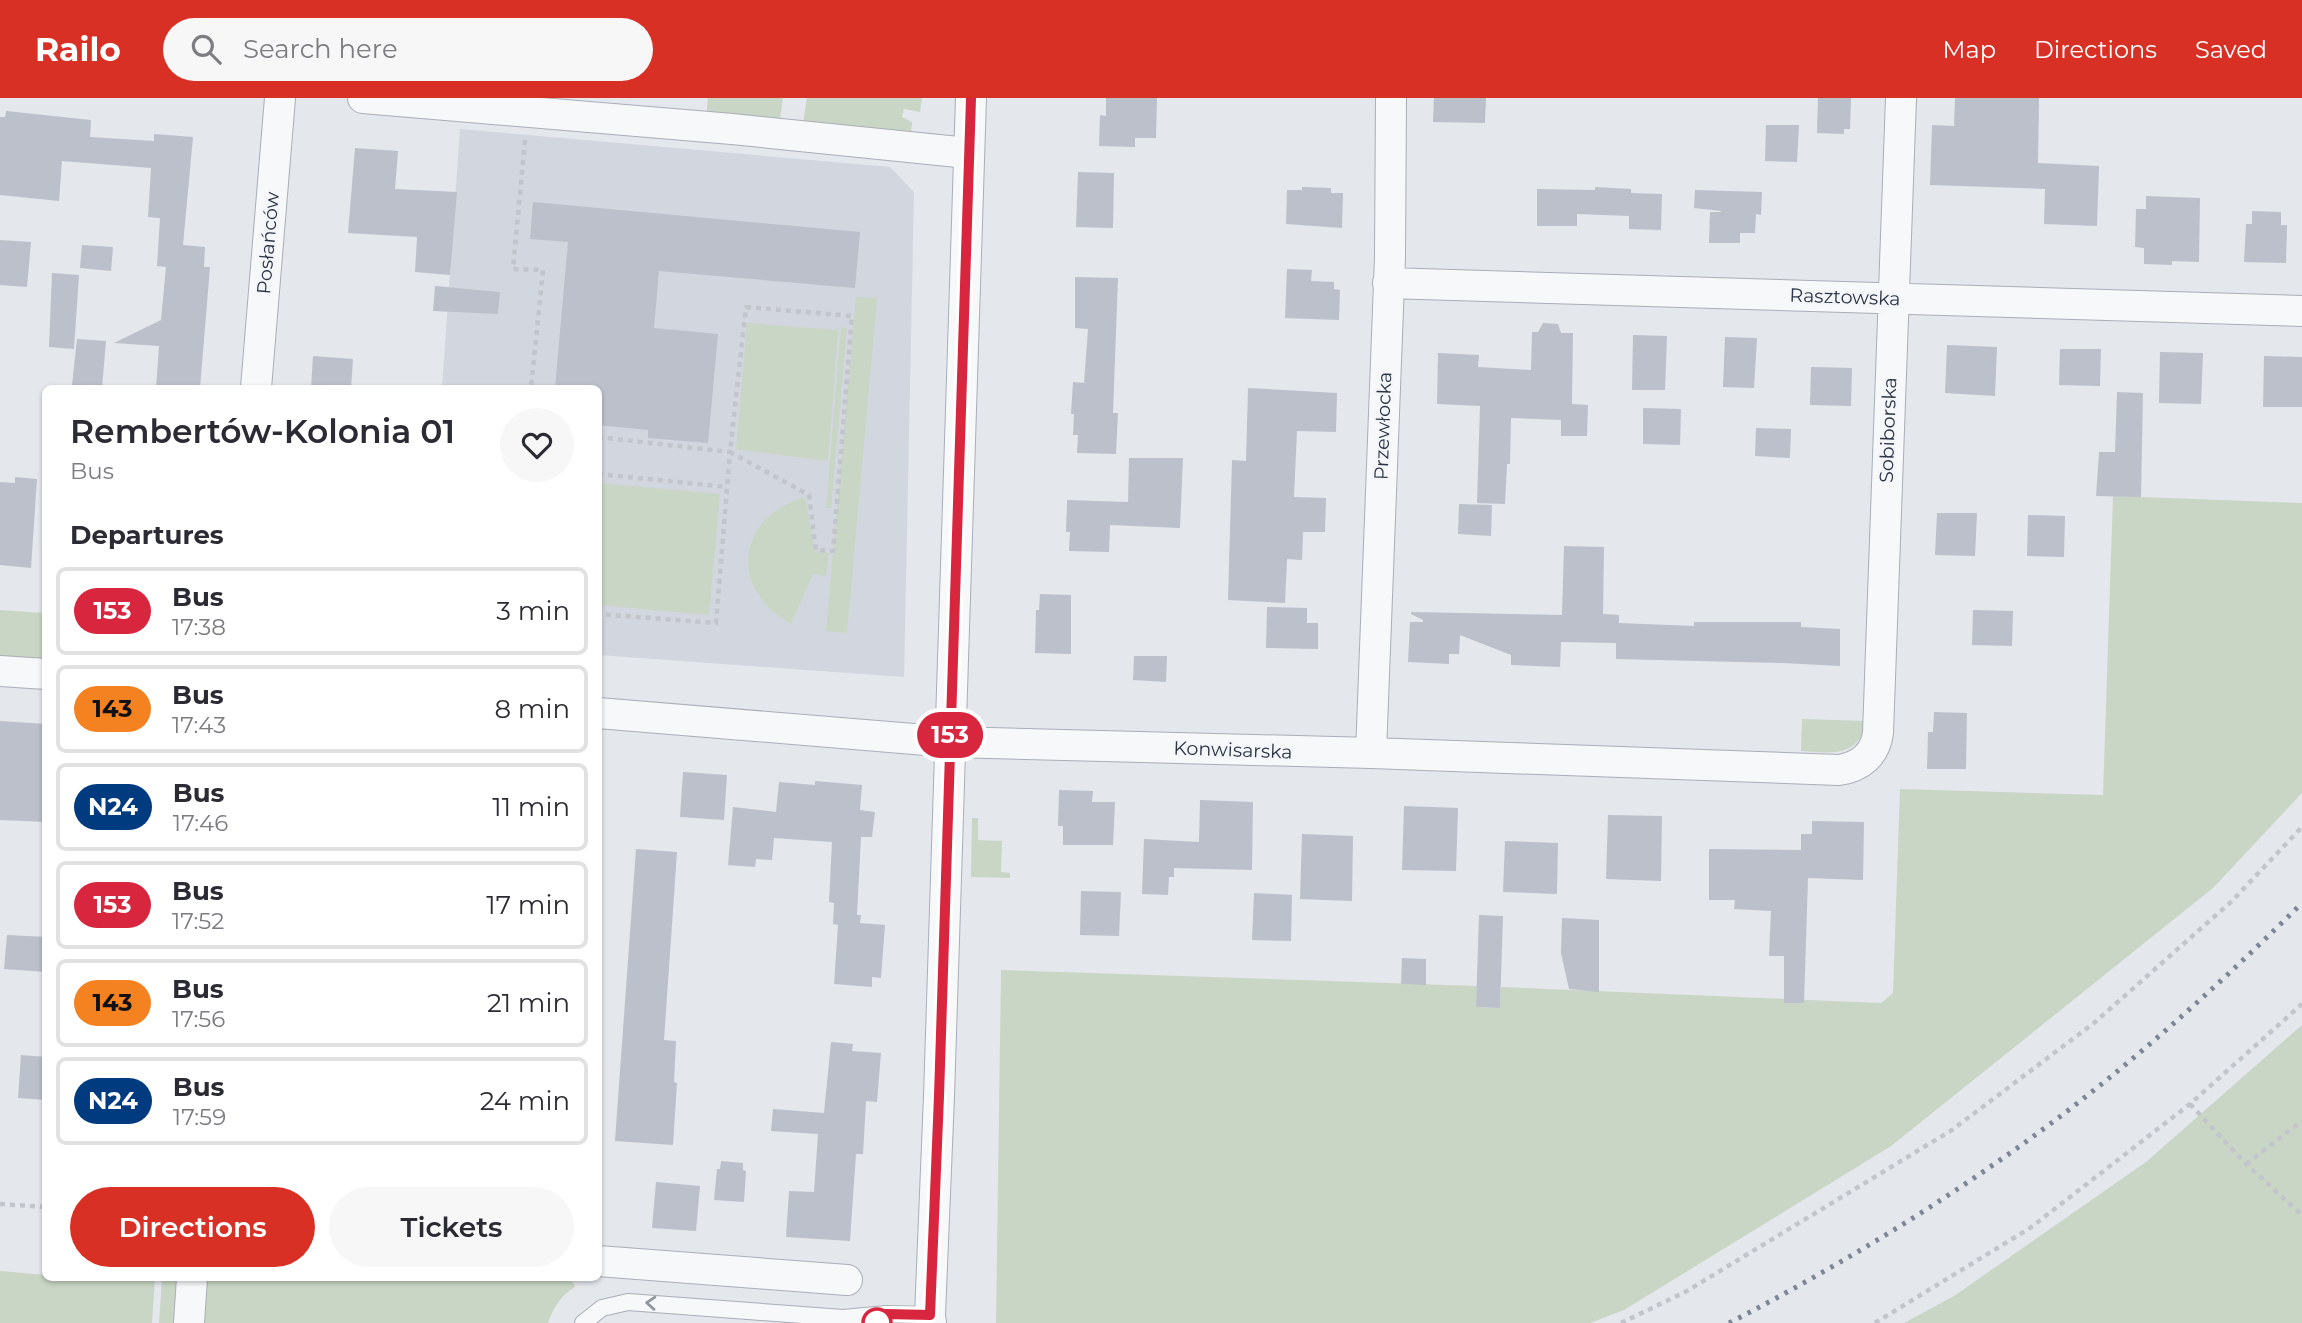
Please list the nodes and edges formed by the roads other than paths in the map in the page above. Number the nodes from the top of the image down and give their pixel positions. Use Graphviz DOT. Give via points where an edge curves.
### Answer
graph roads {
  1 [pos="280,98"];
  2 [pos="363,98"];
  3 [pos="1391,98"];
  4 [pos="1901,98"];
  5 [pos="971,103"];
  6 [pos="968,153"];
  7 [pos="1388,283"];
  8 [pos="1893,299"];
  9 [pos="2302,311"];
  10 [pos="256,385"];
  11 [pos="0,671"];
  12 [pos="42,674"];
  13 [pos="602,713"];
  14 [pos="950,742"];
  15 [pos="1371,753"];
  16 [pos="1866,759"];
  17 [pos="602,1261"];
  18 [pos="847,1280"];
  19 [pos="192,1281"];
  20 [pos="882,1319"];
  21 [pos="929,1320"];
  22 [pos="189,1323"];
  23 [pos="583,1323"];
  1 -- 10 [label="street, Posłańców"];
  2 -- 6 [label="street"];
  3 -- 7 [label="street, Przewłocka"];
  4 -- 8 [label="street, Sobiborska"];
  5 -- 6 [label="street"];
  6 -- 14 [label="street"];
  7 -- 8 [label="street, Rasztowska"];
  7 -- 15 [label="street, Przewłocka"];
  8 -- 9 [label="street, Rasztowska"];
  8 -- 16 [label="street, Sobiborska" via="1878,733"];
  11 -- 12 [label="street"];
  13 -- 14 [label="street, Konwisarska"];
  14 -- 15 [label="street, Konwisarska"];
  14 -- 21 [label="street"];
  15 -- 16 [label="street, Konwisarska" via="1839,770"];
  17 -- 18 [label="street"];
  19 -- 22 [label="street"];
  20 -- 21 [label="lane"];
  20 -- 23 [label="lane, one-way" via="628,1301 602,1308"];
}
